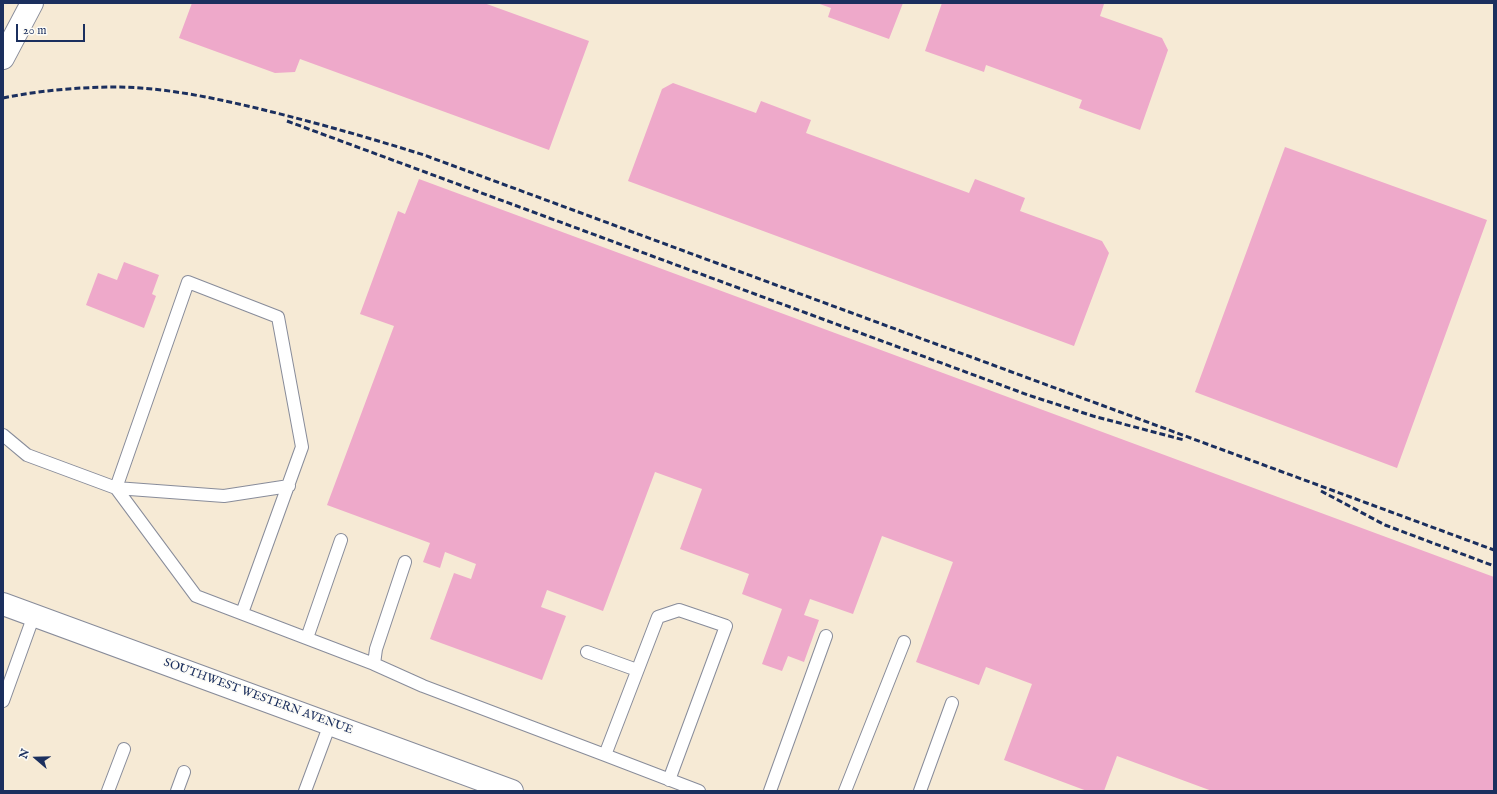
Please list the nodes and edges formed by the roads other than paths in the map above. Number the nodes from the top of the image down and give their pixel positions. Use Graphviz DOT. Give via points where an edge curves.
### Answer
graph roads {
  1 [pos="32,3"];
  2 [pos="3,58"];
  3 [pos="3,435"];
  4 [pos="288,486"];
  5 [pos="116,488"];
  6 [pos="341,540"];
  7 [pos="405,562"];
  8 [pos="3,604"];
  9 [pos="242,613"];
  10 [pos="34,615"];
  11 [pos="826,636"];
  12 [pos="307,638"];
  13 [pos="904,642"];
  14 [pos="587,652"];
  15 [pos="374,664"];
  16 [pos="637,670"];
  17 [pos="3,701"];
  18 [pos="952,703"];
  19 [pos="330,724"];
  20 [pos="124,749"];
  21 [pos="604,756"];
  22 [pos="184,772"];
  23 [pos="669,780"];
  24 [pos="108,791"];
  25 [pos="177,791"];
  26 [pos="305,791"];
  27 [pos="512,791"];
  28 [pos="699,791"];
  29 [pos="770,791"];
  30 [pos="845,791"];
  31 [pos="920,791"];
  1 -- 2 [label="main road"];
  3 -- 5 [label="lane" via="27,455"];
  4 -- 5 [label="lane" via="224,496"];
  4 -- 5 [label="lane" via="302,447 278,317 188,282"];
  4 -- 9 [label="lane"];
  5 -- 9 [label="lane" via="196,596"];
  6 -- 12 [label="lane"];
  7 -- 15 [label="lane" via="376,648"];
  8 -- 10 [label="main road, SOUTHWEST WESTERN AVENUE"];
  9 -- 12 [label="lane"];
  10 -- 17 [label="lane"];
  10 -- 19 [label="main road, SOUTHWEST WESTERN AVENUE"];
  11 -- 29 [label="lane"];
  12 -- 15 [label="lane"];
  13 -- 30 [label="lane"];
  14 -- 16 [label="lane"];
  15 -- 21 [label="lane" via="423,686"];
  16 -- 21 [label="lane"];
  16 -- 23 [label="lane" via="658,617 679,610 726,626"];
  18 -- 31 [label="lane"];
  19 -- 26 [label="lane"];
  19 -- 27 [label="main road, SOUTHWEST WESTERN AVENUE"];
  20 -- 24 [label="lane"];
  21 -- 23 [label="lane"];
  22 -- 25 [label="lane"];
  23 -- 28 [label="lane"];
}
